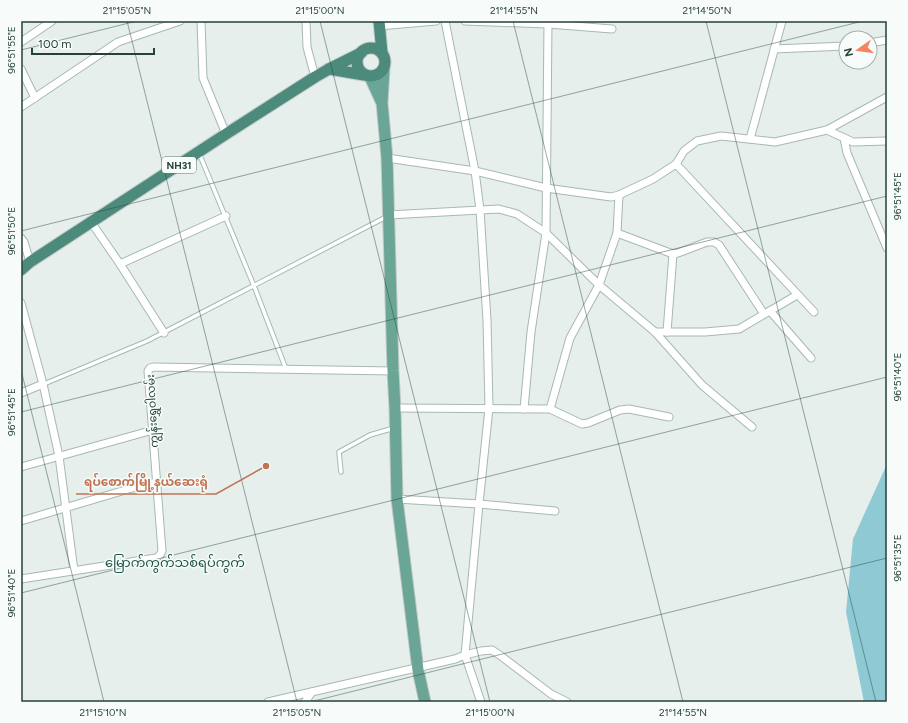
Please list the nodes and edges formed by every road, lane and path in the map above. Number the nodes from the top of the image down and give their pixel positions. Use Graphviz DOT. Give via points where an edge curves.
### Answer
graph roads {
  1 [pos="52,21"];
  2 [pos="180,21"];
  3 [pos="201,21"];
  4 [pos="306,21"];
  5 [pos="436,21"];
  6 [pos="445,21"];
  7 [pos="465,21"];
  8 [pos="782,21"];
  9 [pos="548,22"];
  10 [pos="379,23"];
  11 [pos="612,29"];
  12 [pos="21,42"];
  13 [pos="838,46"];
  14 [pos="774,49"];
  15 [pos="365,51"];
  16 [pos="382,53"];
  17 [pos="21,69"];
  18 [pos="329,69"];
  19 [pos="384,70"];
  20 [pos="367,76"];
  21 [pos="315,77"];
  22 [pos="887,97"];
  23 [pos="35,98"];
  24 [pos="382,103"];
  25 [pos="21,107"];
  26 [pos="828,130"];
  27 [pos="226,134"];
  28 [pos="844,138"];
  29 [pos="750,139"];
  30 [pos="887,141"];
  31 [pos="199,152"];
  32 [pos="387,158"];
  33 [pos="676,164"];
  34 [pos="474,171"];
  35 [pos="546,188"];
  36 [pos="620,195"];
  37 [pos="480,210"];
  38 [pos="388,215"];
  39 [pos="226,216"];
  40 [pos="91,222"];
  41 [pos="546,233"];
  42 [pos="617,233"];
  43 [pos="21,238"];
  44 [pos="887,248"];
  45 [pos="673,254"];
  46 [pos="26,264"];
  47 [pos="120,264"];
  48 [pos="21,270"];
  49 [pos="599,285"];
  50 [pos="254,286"];
  51 [pos="797,295"];
  52 [pos="21,303"];
  53 [pos="767,312"];
  54 [pos="814,312"];
  55 [pos="164,332"];
  56 [pos="655,332"];
  57 [pos="667,332"];
  58 [pos="811,358"];
  59 [pos="286,369"];
  60 [pos="393,371"];
  61 [pos="42,384"];
  62 [pos="21,393"];
  63 [pos="395,408"];
  64 [pos="489,408"];
  65 [pos="524,409"];
  66 [pos="550,409"];
  67 [pos="669,417"];
  68 [pos="752,427"];
  69 [pos="396,428"];
  70 [pos="152,430"];
  71 [pos="59,456"];
  72 [pos="21,467"];
  73 [pos="341,472"];
  74 [pos="157,482"];
  75 [pos="397,499"];
  76 [pos="479,504"];
  77 [pos="66,508"];
  78 [pos="555,511"];
  79 [pos="21,521"];
  80 [pos="74,571"];
  81 [pos="21,579"];
  82 [pos="465,655"];
  83 [pos="417,667"];
  84 [pos="312,692"];
  85 [pos="268,702"];
  86 [pos="305,702"];
  87 [pos="425,702"];
  88 [pos="481,702"];
  89 [pos="567,702"];
  1 -- 12 [label="street"];
  2 -- 23 [label="street" via="118,42"];
  3 -- 27 [label="street" via="203,78"];
  4 -- 21 [label="street" via="307,47"];
  5 -- 10 [label="street"];
  6 -- 34 [label="street"];
  7 -- 9 [label="street"];
  8 -- 14 [label="street"];
  9 -- 11 [label="street"];
  9 -- 35 [label="street"];
  10 -- 15 [label="highway"];
  10 -- 16 [label="highway"];
  13 -- 14 [label="street"];
  14 -- 29 [label="street"];
  15 -- 16 [label="highway" via="376,49"];
  15 -- 18 [label="highway, NH31"];
  15 -- 20 [label="highway" via="358,58 357,64"];
  16 -- 19 [label="highway" via="386,61"];
  17 -- 23 [label="street"];
  18 -- 20 [label="highway"];
  18 -- 21 [label="highway, NH31"];
  19 -- 20 [label="highway" via="378,75"];
  19 -- 24 [label="main road"];
  20 -- 24 [label="main road"];
  21 -- 27 [label="highway, NH31"];
  22 -- 26 [label="street"];
  23 -- 25 [label="street"];
  24 -- 32 [label="main road"];
  26 -- 28 [label="street"];
  26 -- 29 [label="street" via="775,142"];
  27 -- 31 [label="highway, NH31"];
  28 -- 30 [label="street" via="853,142"];
  28 -- 44 [label="street" via="847,153"];
  29 -- 33 [label="street" via="721,136 697,141 684,151"];
  31 -- 39 [label="lane"];
  31 -- 40 [label="highway, NH31"];
  32 -- 34 [label="street"];
  32 -- 38 [label="main road"];
  33 -- 36 [label="street"];
  33 -- 51 [label="street"];
  34 -- 35 [label="street"];
  34 -- 37 [label="street"];
  35 -- 36 [label="street" via="611,197"];
  35 -- 41 [label="street"];
  36 -- 42 [label="street"];
  37 -- 38 [label="street"];
  37 -- 41 [label="street" via="499,209 517,214"];
  37 -- 64 [label="street"];
  38 -- 50 [label="lane"];
  38 -- 60 [label="main road"];
  39 -- 47 [label="street"];
  39 -- 50 [label="lane"];
  40 -- 46 [label="highway, NH31"];
  40 -- 47 [label="street"];
  41 -- 49 [label="street"];
  41 -- 65 [label="street" via="530,332"];
  42 -- 45 [label="street"];
  42 -- 49 [label="street"];
  43 -- 46 [label="street" via="24,242"];
  45 -- 53 [label="street" via="707,242 719,245"];
  45 -- 57 [label="street"];
  46 -- 48 [label="highway, NH31"];
  47 -- 55 [label="street"];
  49 -- 56 [label="street"];
  49 -- 66 [label="street" via="570,338"];
  50 -- 55 [label="lane"];
  50 -- 59 [label="lane"];
  51 -- 53 [label="street"];
  51 -- 54 [label="street"];
  52 -- 61 [label="street"];
  53 -- 57 [label="street" via="739,329"];
  53 -- 58 [label="street"];
  55 -- 61 [label="lane"];
  56 -- 57 [label="street"];
  56 -- 68 [label="street" via="702,385"];
  59 -- 60 [label="street, ကျွန်းရွှေဝါလမ်း"];
  59 -- 70 [label="street, ကျွန်းရွှေဝါလမ်း" via="150,368 148,371"];
  60 -- 63 [label="main road"];
  61 -- 62 [label="street"];
  61 -- 71 [label="street"];
  63 -- 64 [label="street"];
  63 -- 69 [label="main road"];
  64 -- 65 [label="street"];
  64 -- 76 [label="street"];
  65 -- 66 [label="street"];
  66 -- 67 [label="street" via="582,424 629,409"];
  69 -- 73 [label="lane" via="370,435 338,452"];
  69 -- 75 [label="main road"];
  70 -- 71 [label="street"];
  70 -- 74 [label="street, ကျွန်းရွှေဝါလမ်း"];
  71 -- 72 [label="street"];
  71 -- 77 [label="street"];
  74 -- 77 [label="street"];
  74 -- 80 [label="street, ကျွန်းရွှေဝါလမ်း" via="162,551 160,556"];
  75 -- 76 [label="street"];
  75 -- 83 [label="main road"];
  76 -- 78 [label="street"];
  76 -- 82 [label="street"];
  77 -- 79 [label="street"];
  77 -- 80 [label="street"];
  80 -- 81 [label="street, ကျွန်းရွှေဝါလမ်း"];
  82 -- 83 [label="street"];
  82 -- 88 [label="street"];
  82 -- 89 [label="street" via="492,650 550,694"];
  83 -- 84 [label="street"];
  83 -- 87 [label="main road"];
  84 -- 85 [label="street"];
  84 -- 86 [label="street"];
}
